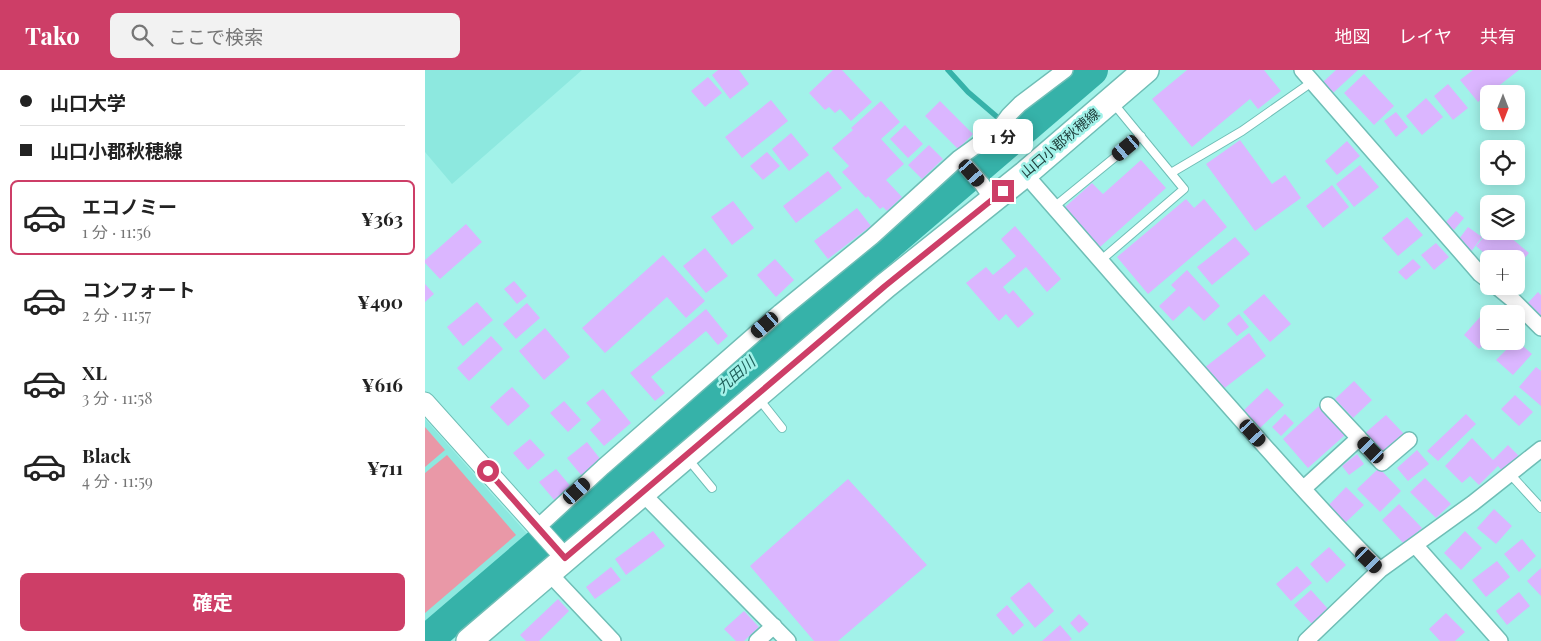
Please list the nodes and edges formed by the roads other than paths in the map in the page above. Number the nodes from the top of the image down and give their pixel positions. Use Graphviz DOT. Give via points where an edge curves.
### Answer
graph roads {
  1 [pos="1065,70"];
  2 [pos="1146,70"];
  3 [pos="1307,76"];
  4 [pos="1111,100"];
  5 [pos="1141,136"];
  6 [pos="961,160"];
  7 [pos="1171,173"];
  8 [pos="1025,174"];
  9 [pos="987,192"];
  10 [pos="1054,207"];
  11 [pos="1100,261"];
  12 [pos="1480,274"];
  13 [pos="1507,295"];
  14 [pos="1541,328"];
  15 [pos="756,396"];
  16 [pos="425,402"];
  17 [pos="1328,405"];
  18 [pos="782,428"];
  19 [pos="1359,438"];
  20 [pos="1409,440"];
  21 [pos="1541,449"];
  22 [pos="685,456"];
  23 [pos="1510,474"];
  24 [pos="712,488"];
  25 [pos="1303,489"];
  26 [pos="642,493"];
  27 [pos="1541,508"];
  28 [pos="538,527"];
  29 [pos="1415,545"];
  30 [pos="557,560"];
  31 [pos="1380,570"];
  32 [pos="774,626"];
  33 [pos="469,641"];
  34 [pos="613,641"];
  35 [pos="757,641"];
  36 [pos="788,641"];
  37 [pos="1306,641"];
  38 [pos="1500,641"];
  1 -- 6 [label="street" via="1020,104 998,130"];
  2 -- 4 [label="main road, 山口小郡秋穂線"];
  3 -- 7 [label="lane" via="1242,131"];
  3 -- 12 [label="street"];
  4 -- 5 [label="lane"];
  4 -- 8 [label="main road, 山口小郡秋穂線"];
  5 -- 7 [label="lane"];
  5 -- 10 [label="lane"];
  6 -- 9 [label="street"];
  6 -- 28 [label="street" via="773,319"];
  7 -- 11 [label="lane" via="1184,189"];
  8 -- 9 [label="main road, 山口小郡秋穂線"];
  8 -- 10 [label="street"];
  9 -- 15 [label="main road, 山口小郡秋穂線" via="885,286"];
  10 -- 11 [label="street"];
  11 -- 25 [label="street"];
  13 -- 14 [label="street"];
  15 -- 18 [label="lane"];
  15 -- 22 [label="main road, 山口小郡秋穂線"];
  16 -- 28 [label="street"];
  17 -- 19 [label="street"];
  19 -- 20 [label="street" via="1382,463"];
  19 -- 25 [label="street"];
  21 -- 23 [label="street"];
  22 -- 24 [label="lane"];
  22 -- 26 [label="main road, 山口小郡秋穂線"];
  23 -- 27 [label="lane"];
  23 -- 29 [label="street"];
  25 -- 31 [label="street" via="1348,540"];
  26 -- 30 [label="main road, 山口小郡秋穂線"];
  26 -- 32 [label="street"];
  28 -- 30 [label="street"];
  29 -- 31 [label="street"];
  29 -- 38 [label="street"];
  30 -- 33 [label="main road, 山口小郡秋穂線"];
  30 -- 34 [label="street"];
  31 -- 37 [label="street"];
  32 -- 35 [label="street"];
  32 -- 36 [label="street"];
}
